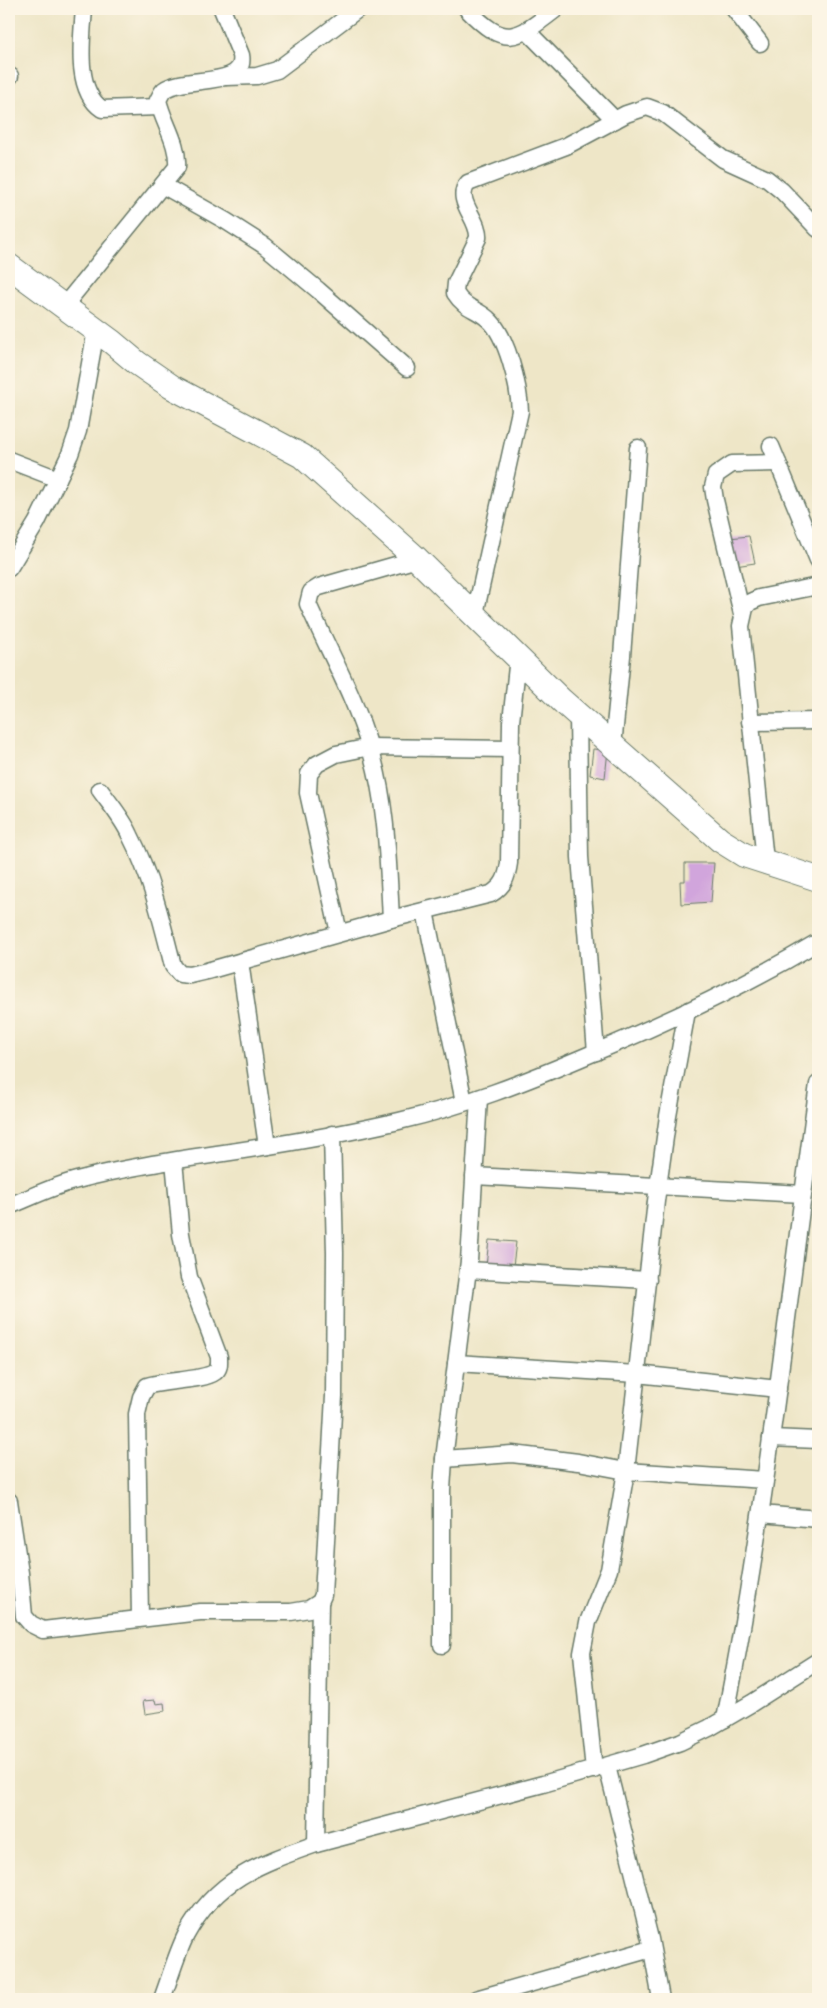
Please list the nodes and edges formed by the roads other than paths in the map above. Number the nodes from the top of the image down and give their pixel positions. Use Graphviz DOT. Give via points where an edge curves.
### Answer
graph roads {
  1 [pos="84,9"];
  2 [pos="222,9"];
  3 [pos="358,9"];
  4 [pos="466,9"];
  5 [pos="556,9"];
  6 [pos="734,9"];
  7 [pos="527,31"];
  8 [pos="760,43"];
  9 [pos="226,77"];
  10 [pos="159,107"];
  11 [pos="615,120"];
  12 [pos="164,186"];
  13 [pos="818,229"];
  14 [pos="9,266"];
  15 [pos="64,306"];
  16 [pos="96,330"];
  17 [pos="407,368"];
  18 [pos="771,446"];
  19 [pos="638,448"];
  20 [pos="9,460"];
  21 [pos="778,463"];
  22 [pos="58,479"];
  23 [pos="417,559"];
  24 [pos="818,560"];
  25 [pos="9,568"];
  26 [pos="818,586"];
  27 [pos="475,614"];
  28 [pos="742,614"];
  29 [pos="518,657"];
  30 [pos="578,715"];
  31 [pos="818,721"];
  32 [pos="750,722"];
  33 [pos="613,746"];
  34 [pos="370,747"];
  35 [pos="510,748"];
  36 [pos="100,790"];
  37 [pos="765,861"];
  38 [pos="818,879"];
  39 [pos="425,911"];
  40 [pos="391,919"];
  41 [pos="339,933"];
  42 [pos="818,942"];
  43 [pos="240,962"];
  44 [pos="687,1011"];
  45 [pos="596,1052"];
  46 [pos="818,1084"];
  47 [pos="472,1100"];
  48 [pos="332,1134"];
  49 [pos="267,1146"];
  50 [pos="174,1161"];
  51 [pos="474,1176"];
  52 [pos="658,1186"];
  53 [pos="803,1194"];
  54 [pos="9,1206"];
  55 [pos="468,1270"];
  56 [pos="648,1280"];
  57 [pos="456,1363"];
  58 [pos="638,1374"];
  59 [pos="778,1389"];
  60 [pos="771,1438"];
  61 [pos="818,1440"];
  62 [pos="444,1459"];
  63 [pos="626,1471"];
  64 [pos="765,1480"];
  65 [pos="9,1501"];
  66 [pos="761,1514"];
  67 [pos="818,1519"];
  68 [pos="15,1602"];
  69 [pos="320,1602"];
  70 [pos="140,1618"];
  71 [pos="442,1645"];
  72 [pos="818,1661"];
  73 [pos="725,1719"];
  74 [pos="600,1768"];
  75 [pos="316,1844"];
  76 [pos="652,1949"];
  77 [pos="162,1999"];
  78 [pos="476,1999"];
  79 [pos="661,1999"];
  1 -- 10 [label="street" via="82,68 92,100 102,109"];
  2 -- 9 [label="street" via="238,44 242,62 235,74"];
  3 -- 9 [label="street" via="277,70 257,76"];
  4 -- 7 [label="street" via="502,36"];
  5 -- 7 [label="street"];
  6 -- 8 [label="street"];
  7 -- 11 [label="street"];
  9 -- 10 [label="street" via="171,86 163,91 158,100"];
  10 -- 12 [label="street" via="178,158 177,167"];
  11 -- 13 [label="street" via="647,107 657,110 723,159 767,179"];
  11 -- 27 [label="street" via="566,146 475,180 463,189 465,203 479,231 475,247 456,283 456,293 467,308 488,318 498,330 520,399 518,426"];
  12 -- 15 [label="street"];
  12 -- 17 [label="street" via="265,246"];
  14 -- 15 [label="street"];
  15 -- 16 [label="street"];
  16 -- 22 [label="street" via="78,431"];
  16 -- 23 [label="street" via="172,386 302,456"];
  18 -- 21 [label="street"];
  19 -- 33 [label="street"];
  20 -- 22 [label="street"];
  21 -- 24 [label="street"];
  21 -- 28 [label="street" via="732,464 716,475 714,500"];
  22 -- 25 [label="street"];
  23 -- 27 [label="street"];
  23 -- 34 [label="street" via="318,587 309,597 308,604 350,693"];
  26 -- 28 [label="street" via="759,598 750,602"];
  27 -- 29 [label="street"];
  28 -- 32 [label="street"];
  29 -- 30 [label="street"];
  29 -- 35 [label="street"];
  30 -- 33 [label="street"];
  30 -- 45 [label="street" via="580,857"];
  31 -- 32 [label="street"];
  32 -- 37 [label="street"];
  33 -- 37 [label="street" via="720,840 744,855"];
  34 -- 35 [label="street"];
  34 -- 40 [label="street" via="382,810"];
  34 -- 41 [label="street" via="336,754 317,764 309,774 307,784"];
  35 -- 39 [label="street" via="510,863 507,878 492,894"];
  36 -- 43 [label="street" via="130,832 176,970 190,975"];
  37 -- 38 [label="street"];
  39 -- 40 [label="street"];
  39 -- 47 [label="street"];
  40 -- 41 [label="street"];
  41 -- 43 [label="street"];
  42 -- 44 [label="street"];
  43 -- 49 [label="street"];
  44 -- 45 [label="street"];
  44 -- 52 [label="street"];
  45 -- 47 [label="street"];
  46 -- 53 [label="street"];
  47 -- 48 [label="street" via="399,1121"];
  47 -- 51 [label="street"];
  48 -- 49 [label="street"];
  48 -- 69 [label="street" via="334,1396"];
  49 -- 50 [label="street"];
  50 -- 54 [label="street" via="79,1179"];
  50 -- 70 [label="street" via="181,1234 189,1276 219,1357 219,1365 215,1372 205,1376 147,1386 141,1397 137,1414"];
  51 -- 52 [label="street"];
  51 -- 55 [label="street"];
  52 -- 53 [label="street"];
  52 -- 56 [label="street"];
  53 -- 59 [label="street"];
  55 -- 56 [label="street"];
  55 -- 57 [label="street"];
  56 -- 58 [label="street"];
  57 -- 58 [label="street"];
  57 -- 62 [label="street"];
  58 -- 59 [label="street"];
  58 -- 63 [label="street"];
  59 -- 60 [label="street"];
  60 -- 61 [label="street"];
  60 -- 64 [label="street"];
  62 -- 63 [label="street" via="512,1454"];
  62 -- 71 [label="street"];
  63 -- 64 [label="street"];
  63 -- 74 [label="street" via="609,1570 588,1622 582,1653"];
  64 -- 66 [label="street"];
  65 -- 68 [label="street" via="20,1573"];
  66 -- 67 [label="street"];
  66 -- 73 [label="street"];
  68 -- 70 [label="street" via="31,1624 43,1630"];
  69 -- 70 [label="street" via="309,1609 291,1612 200,1612"];
  69 -- 75 [label="street"];
  72 -- 73 [label="street"];
  73 -- 74 [label="street" via="680,1742"];
  74 -- 75 [label="street"];
  74 -- 76 [label="street"];
  75 -- 77 [label="street" via="252,1870 229,1883 212,1898 185,1937"];
  76 -- 78 [label="street"];
  76 -- 79 [label="street"];
}
